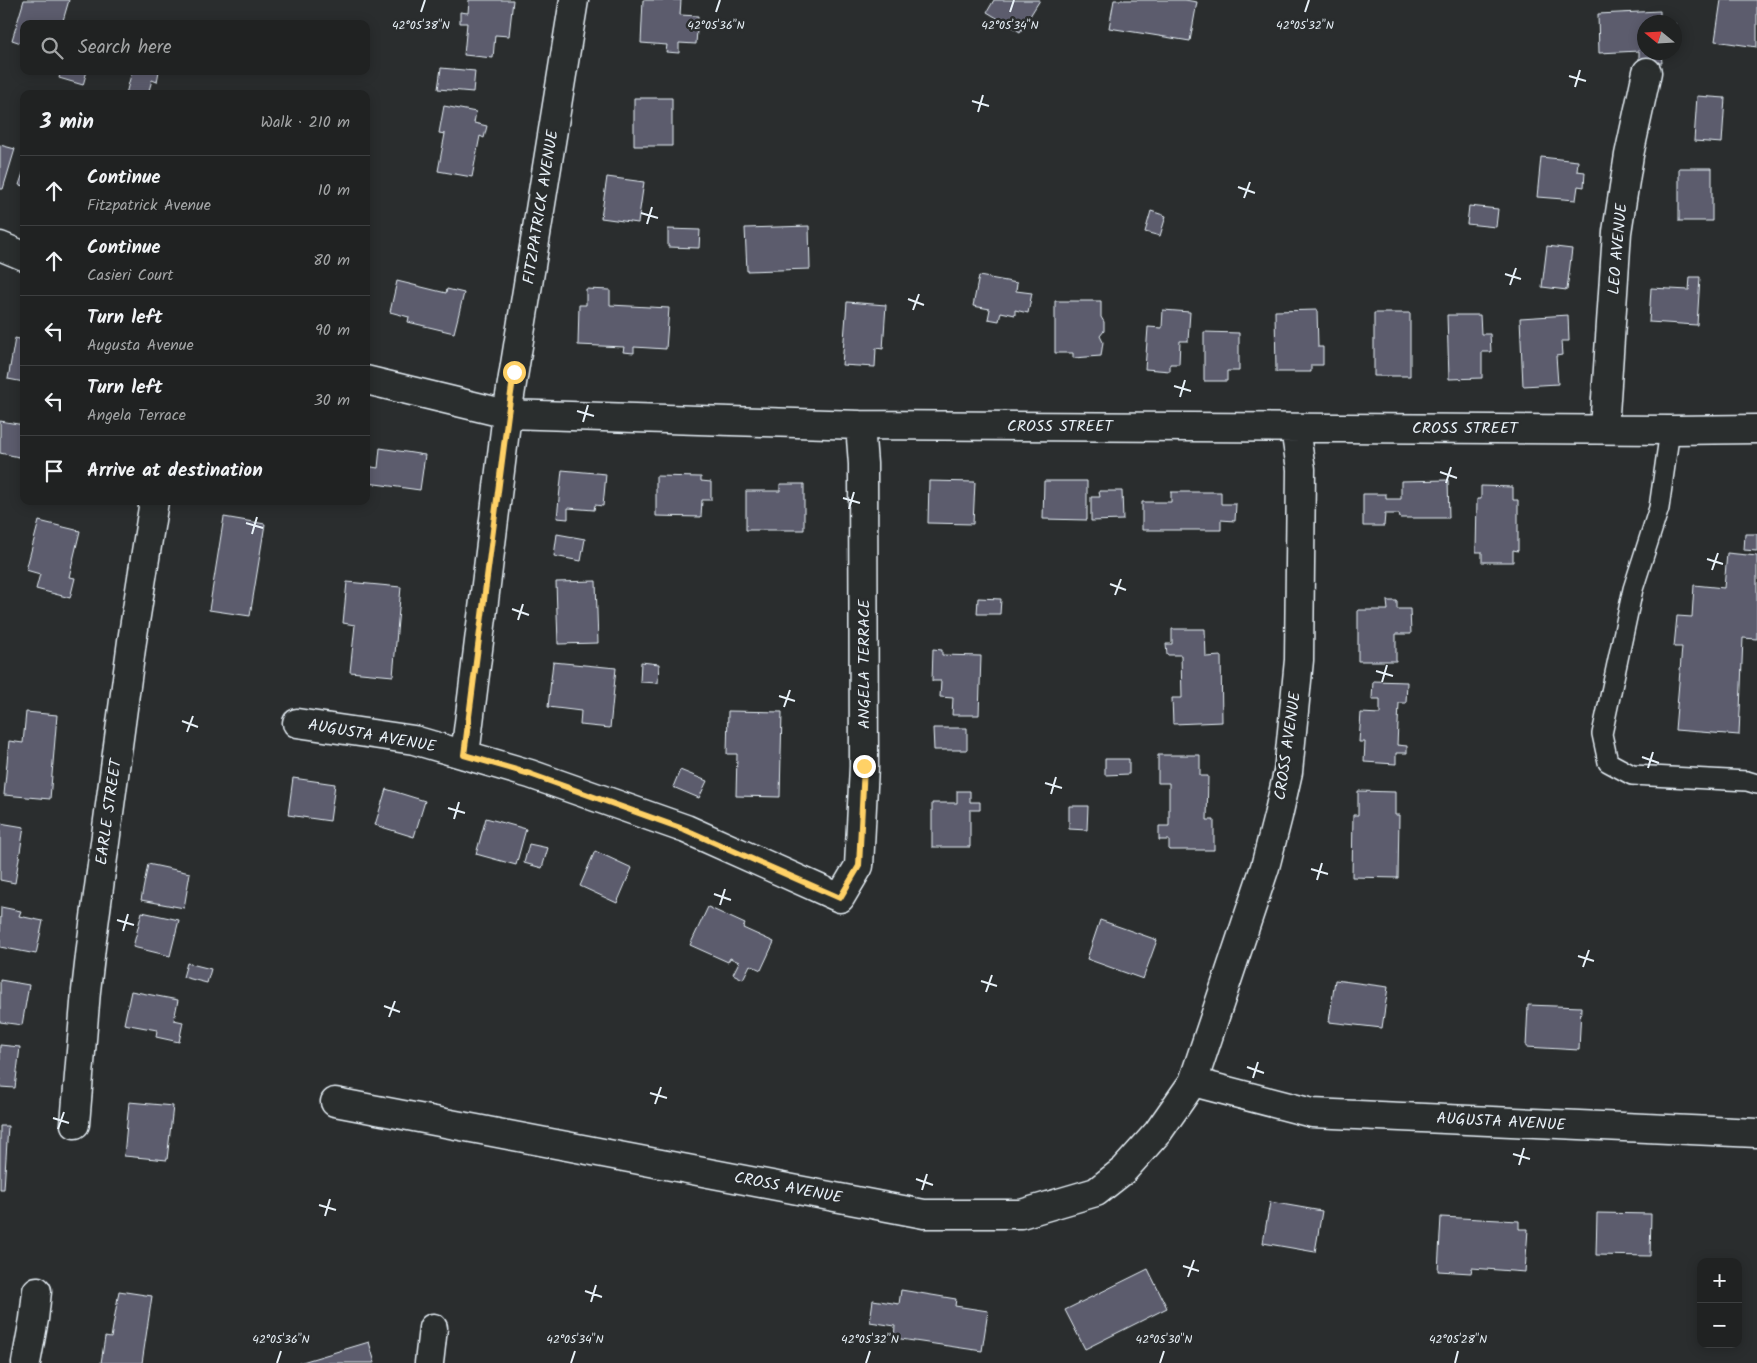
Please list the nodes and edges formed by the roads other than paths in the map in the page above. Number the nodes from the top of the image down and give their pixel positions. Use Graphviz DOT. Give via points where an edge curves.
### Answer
graph roads {
  1 [pos="574,0"];
  2 [pos="1647,72"];
  3 [pos="0,246"];
  4 [pos="20,254"];
  5 [pos="370,381"];
  6 [pos="508,414"];
  7 [pos="860,425"];
  8 [pos="1295,428"];
  9 [pos="1604,429"];
  10 [pos="1757,429"];
  11 [pos="1670,430"];
  12 [pos="153,505"];
  13 [pos="297,723"];
  14 [pos="464,755"];
  15 [pos="1757,784"];
  16 [pos="840,898"];
  17 [pos="1194,1082"];
  18 [pos="335,1102"];
  19 [pos="75,1124"];
  20 [pos="1757,1133"];
  21 [pos="37,1291"];
  22 [pos="433,1328"];
  23 [pos="26,1363"];
  24 [pos="429,1363"];
  1 -- 6 [label="street, FITZPATRICK AVENUE"];
  2 -- 9 [label="street, LEO AVENUE" via="1617,232"];
  3 -- 4 [label="street"];
  5 -- 6 [label="street, CROSS STREET"];
  6 -- 7 [label="street, CROSS STREET"];
  6 -- 14 [label="street, FITZPATRICK AVENUE"];
  7 -- 8 [label="street, CROSS STREET"];
  7 -- 16 [label="street, ANGELA TERRACE" via="863,464 864,766 859,866"];
  8 -- 9 [label="street, CROSS STREET"];
  8 -- 17 [label="street, CROSS AVENUE" via="1301,469 1299,660 1288,772 1264,867"];
  9 -- 11 [label="street, CROSS STREET"];
  10 -- 11 [label="street, CROSS STREET"];
  11 -- 15 [label="lane" via="1659,508 1633,590 1602,734 1608,762 1632,775"];
  12 -- 19 [label="street, EARLE STREET" via="90,956"];
  13 -- 14 [label="street, AUGUSTA AVENUE" via="414,740"];
  14 -- 16 [label="street, AUGUSTA AVENUE" via="530,774 686,830"];
  17 -- 18 [label="street, CROSS AVENUE" via="1124,1170 1096,1192 1021,1214 924,1214"];
  17 -- 20 [label="street, AUGUSTA AVENUE" via="1312,1113"];
  21 -- 23 [label="street"];
  22 -- 24 [label="street"];
}
